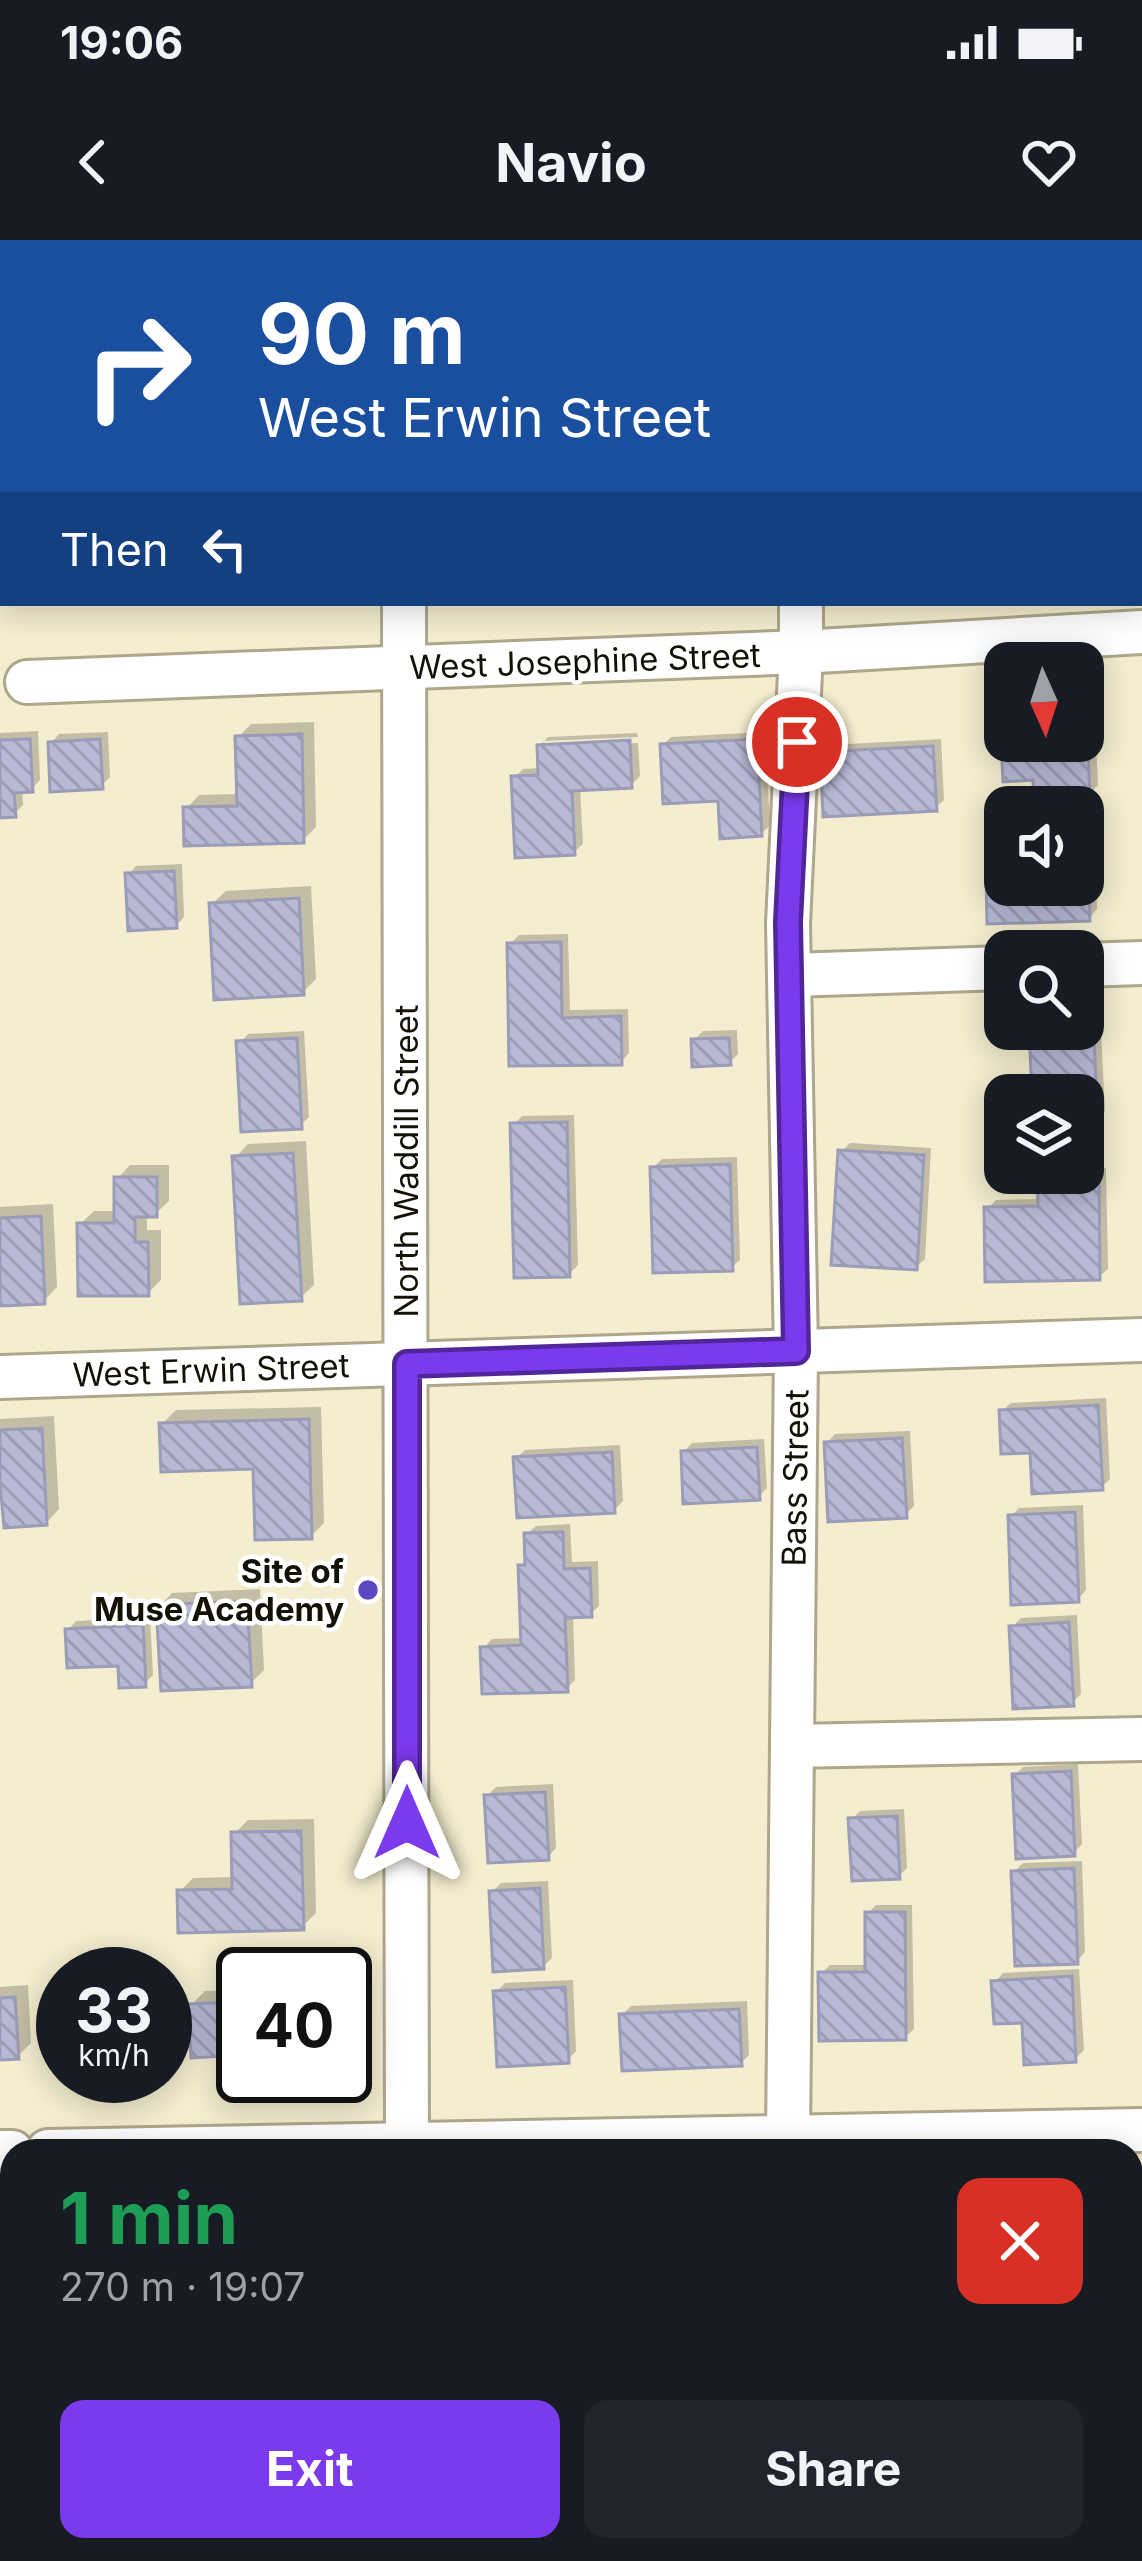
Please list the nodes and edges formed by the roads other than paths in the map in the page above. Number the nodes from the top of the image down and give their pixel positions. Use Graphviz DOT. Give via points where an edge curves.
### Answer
graph roads {
  1 [pos="404,606"];
  2 [pos="801,606"];
  3 [pos="1142,632"];
  4 [pos="801,652"];
  5 [pos="404,669"];
  6 [pos="27,682"];
  7 [pos="1142,963"];
  8 [pos="1104,964"];
  9 [pos="984,969"];
  10 [pos="790,975"];
  11 [pos="1142,1340"];
  12 [pos="796,1351"];
  13 [pos="407,1364"];
  14 [pos="0,1377"];
  15 [pos="1142,1739"];
  16 [pos="792,1747"];
  17 [pos="1142,2130"];
  18 [pos="407,2139"];
  19 [pos="773,2139"];
  20 [pos="865,2139"];
  1 -- 5 [label="street, North Waddill Street"];
  2 -- 4 [label="street, Bass Street"];
  3 -- 4 [label="street, West Josephine Street"];
  4 -- 5 [label="street, West Josephine Street"];
  4 -- 10 [label="street, Bass Street"];
  5 -- 6 [label="street, West Josephine Street"];
  5 -- 13 [label="street, North Waddill Street"];
  7 -- 8 [label="street"];
  9 -- 10 [label="street"];
  10 -- 12 [label="street, Bass Street"];
  11 -- 12 [label="street, West Erwin Street"];
  12 -- 13 [label="street, West Erwin Street"];
  12 -- 16 [label="street, Bass Street"];
  13 -- 14 [label="street, West Erwin Street"];
  13 -- 18 [label="street, North Waddill Street"];
  15 -- 16 [label="street"];
  16 -- 19 [label="street, Bass Street"];
  17 -- 20 [label="street"];
}
